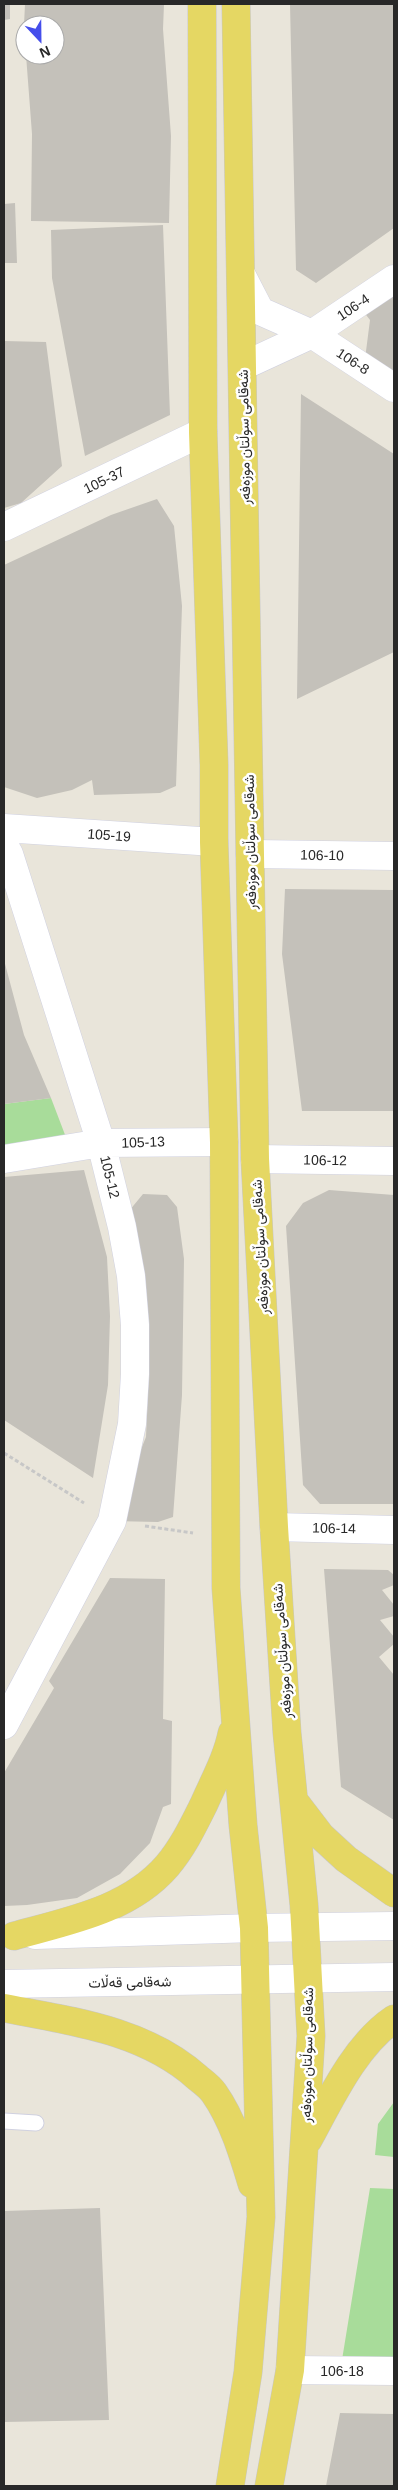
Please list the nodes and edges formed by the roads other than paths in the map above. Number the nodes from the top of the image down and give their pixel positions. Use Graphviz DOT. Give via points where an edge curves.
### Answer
graph roads {
  1 [pos="202,4"];
  2 [pos="236,4"];
  3 [pos="241,274"];
  4 [pos="394,278"];
  5 [pos="312,334"];
  6 [pos="242,366"];
  7 [pos="394,388"];
  8 [pos="203,432"];
  9 [pos="4,527"];
  10 [pos="4,828"];
  11 [pos="214,842"];
  12 [pos="4,844"];
  13 [pos="250,854"];
  14 [pos="394,856"];
  15 [pos="224,1142"];
  16 [pos="101,1143"];
  17 [pos="4,1159"];
  18 [pos="255,1159"];
  19 [pos="394,1161"];
  20 [pos="274,1527"];
  21 [pos="394,1530"];
  22 [pos="236,1717"];
  23 [pos="4,1725"];
  24 [pos="295,1802"];
  25 [pos="394,1893"];
  26 [pos="394,1926"];
  27 [pos="306,1927"];
  28 [pos="254,1928"];
  29 [pos="9,1936"];
  30 [pos="394,1977"];
  31 [pos="309,1980"];
  32 [pos="255,1981"];
  33 [pos="4,1984"];
  34 [pos="4,2008"];
  35 [pos="394,2019"];
  36 [pos="4,2121"];
  37 [pos="36,2123"];
  38 [pos="305,2145"];
  39 [pos="261,2217"];
  40 [pos="290,2370"];
  41 [pos="394,2371"];
  42 [pos="230,2486"];
  43 [pos="269,2486"];
  1 -- 8 [label="main road"];
  2 -- 3 [label="main road, شەقامی سوڵتان موزەفەر"];
  3 -- 5 [label="street, 106-8" via="260,311"];
  3 -- 6 [label="main road, شەقامی سوڵتان موزەفەر"];
  4 -- 5 [label="street, 106-4"];
  5 -- 6 [label="street, 106-4"];
  5 -- 7 [label="street, 106-8"];
  6 -- 13 [label="main road, شەقامی سوڵتان موزەفەر"];
  8 -- 9 [label="street, 105-37"];
  8 -- 11 [label="main road"];
  10 -- 11 [label="street, 105-19"];
  11 -- 15 [label="main road"];
  12 -- 16 [label="street, 105-12"];
  13 -- 14 [label="street, 106-10"];
  13 -- 18 [label="main road, شەقامی سوڵتان موزەفەر"];
  15 -- 16 [label="street, 105-13"];
  15 -- 22 [label="main road" via="226,1588"];
  16 -- 17 [label="street, 105-13"];
  16 -- 23 [label="street, 105-12" via="131,1276 135,1325 132,1424 112,1521"];
  18 -- 19 [label="street, 106-12"];
  18 -- 20 [label="main road, شەقامی سوڵتان موزەفەر"];
  20 -- 21 [label="street, 106-14"];
  20 -- 24 [label="main road, شەقامی سوڵتان موزەفەر" via="287,1733"];
  22 -- 28 [label="main road"];
  22 -- 29 [label="main road" via="218,1774 188,1836 159,1875 134,1895 117,1903 80,1918"];
  24 -- 25 [label="main road" via="321,1836 346,1859"];
  24 -- 27 [label="main road, شەقامی سوڵتان موزەفەر"];
  26 -- 27 [label="street"];
  27 -- 28 [label="street"];
  27 -- 31 [label="main road, شەقامی سوڵتان موزەفەر"];
  28 -- 29 [label="street"];
  28 -- 32 [label="main road"];
  30 -- 31 [label="street, شەقامی قەڵات"];
  31 -- 32 [label="street, شەقامی قەڵات"];
  31 -- 38 [label="main road, شەقامی سوڵتان موزەفەر" via="311,2036"];
  32 -- 33 [label="street, شەقامی قەڵات"];
  32 -- 39 [label="main road"];
  34 -- 39 [label="main road" via="95,2026 142,2042 186,2067 214,2092 230,2123 248,2169"];
  35 -- 38 [label="main road" via="346,2071"];
  36 -- 37 [label="lane"];
  38 -- 40 [label="main road, شەقامی سوڵتان موزەفەر"];
  39 -- 42 [label="main road" via="248,2372"];
  40 -- 41 [label="street, 106-18"];
  40 -- 43 [label="main road, شەقامی سوڵتان موزەفەر"];
}
